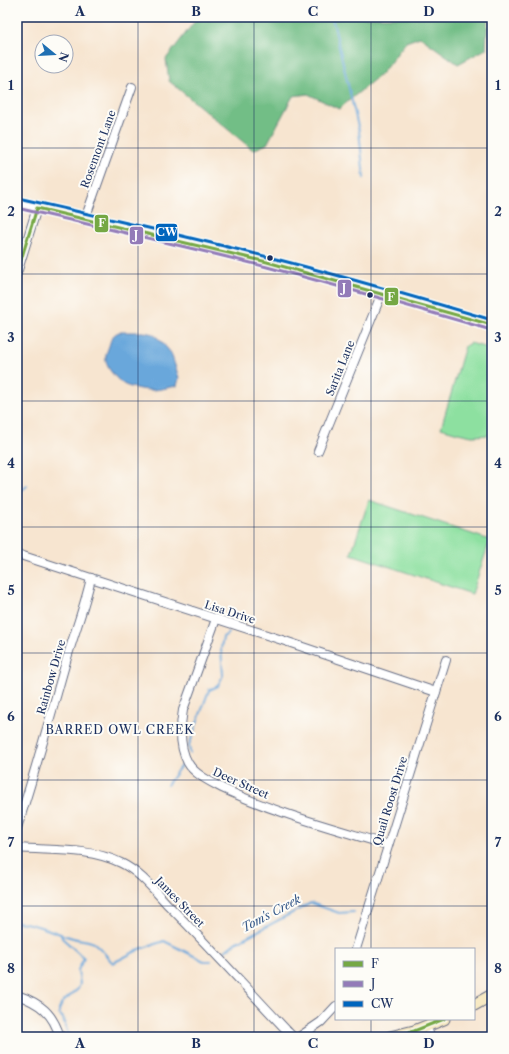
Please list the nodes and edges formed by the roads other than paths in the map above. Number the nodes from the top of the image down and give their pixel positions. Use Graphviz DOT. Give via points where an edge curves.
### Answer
graph roads {
  1 [pos="132,86"];
  2 [pos="17,203"];
  3 [pos="37,208"];
  4 [pos="85,218"];
  5 [pos="17,273"];
  6 [pos="380,293"];
  7 [pos="492,325"];
  8 [pos="318,451"];
  9 [pos="17,554"];
  10 [pos="91,578"];
  11 [pos="216,619"];
  12 [pos="446,660"];
  13 [pos="436,692"];
  14 [pos="17,828"];
  15 [pos="388,845"];
  16 [pos="17,848"];
  17 [pos="356,948"];
  18 [pos="492,995"];
  19 [pos="17,996"];
  20 [pos="475,1004"];
  21 [pos="335,1007"];
  22 [pos="443,1020"];
  23 [pos="429,1032"];
  24 [pos="414,1034"];
  25 [pos="60,1037"];
  26 [pos="293,1037"];
  27 [pos="299,1037"];
  28 [pos="390,1037"];
  1 -- 4 [label="street, Rosemont Lane"];
  2 -- 3 [label="street"];
  3 -- 4 [label="street"];
  3 -- 5 [label="street"];
  4 -- 6 [label="street" via="267,262"];
  6 -- 7 [label="street"];
  6 -- 8 [label="street, Sarita Lane"];
  9 -- 10 [label="street, Lisa Drive"];
  10 -- 11 [label="street, Lisa Drive"];
  10 -- 14 [label="street, Rainbow Drive"];
  11 -- 13 [label="street, Lisa Drive"];
  11 -- 15 [label="street, Deer Street" via="183,710 180,732 188,764 210,782 245,799"];
  12 -- 13 [label="street, Quail Roost Drive"];
  13 -- 15 [label="street, Quail Roost Drive"];
  15 -- 17 [label="street, Quail Roost Drive"];
  16 -- 26 [label="street, James Street" via="80,851 112,859 130,867"];
  18 -- 20 [label="main road"];
  19 -- 25 [label="street" via="34,1002 47,1012 55,1022"];
  21 -- 27 [label="street" via="321,1022"];
  22 -- 23 [label="main road"];
  23 -- 24 [label="main road"];
  24 -- 28 [label="main road"];
}
